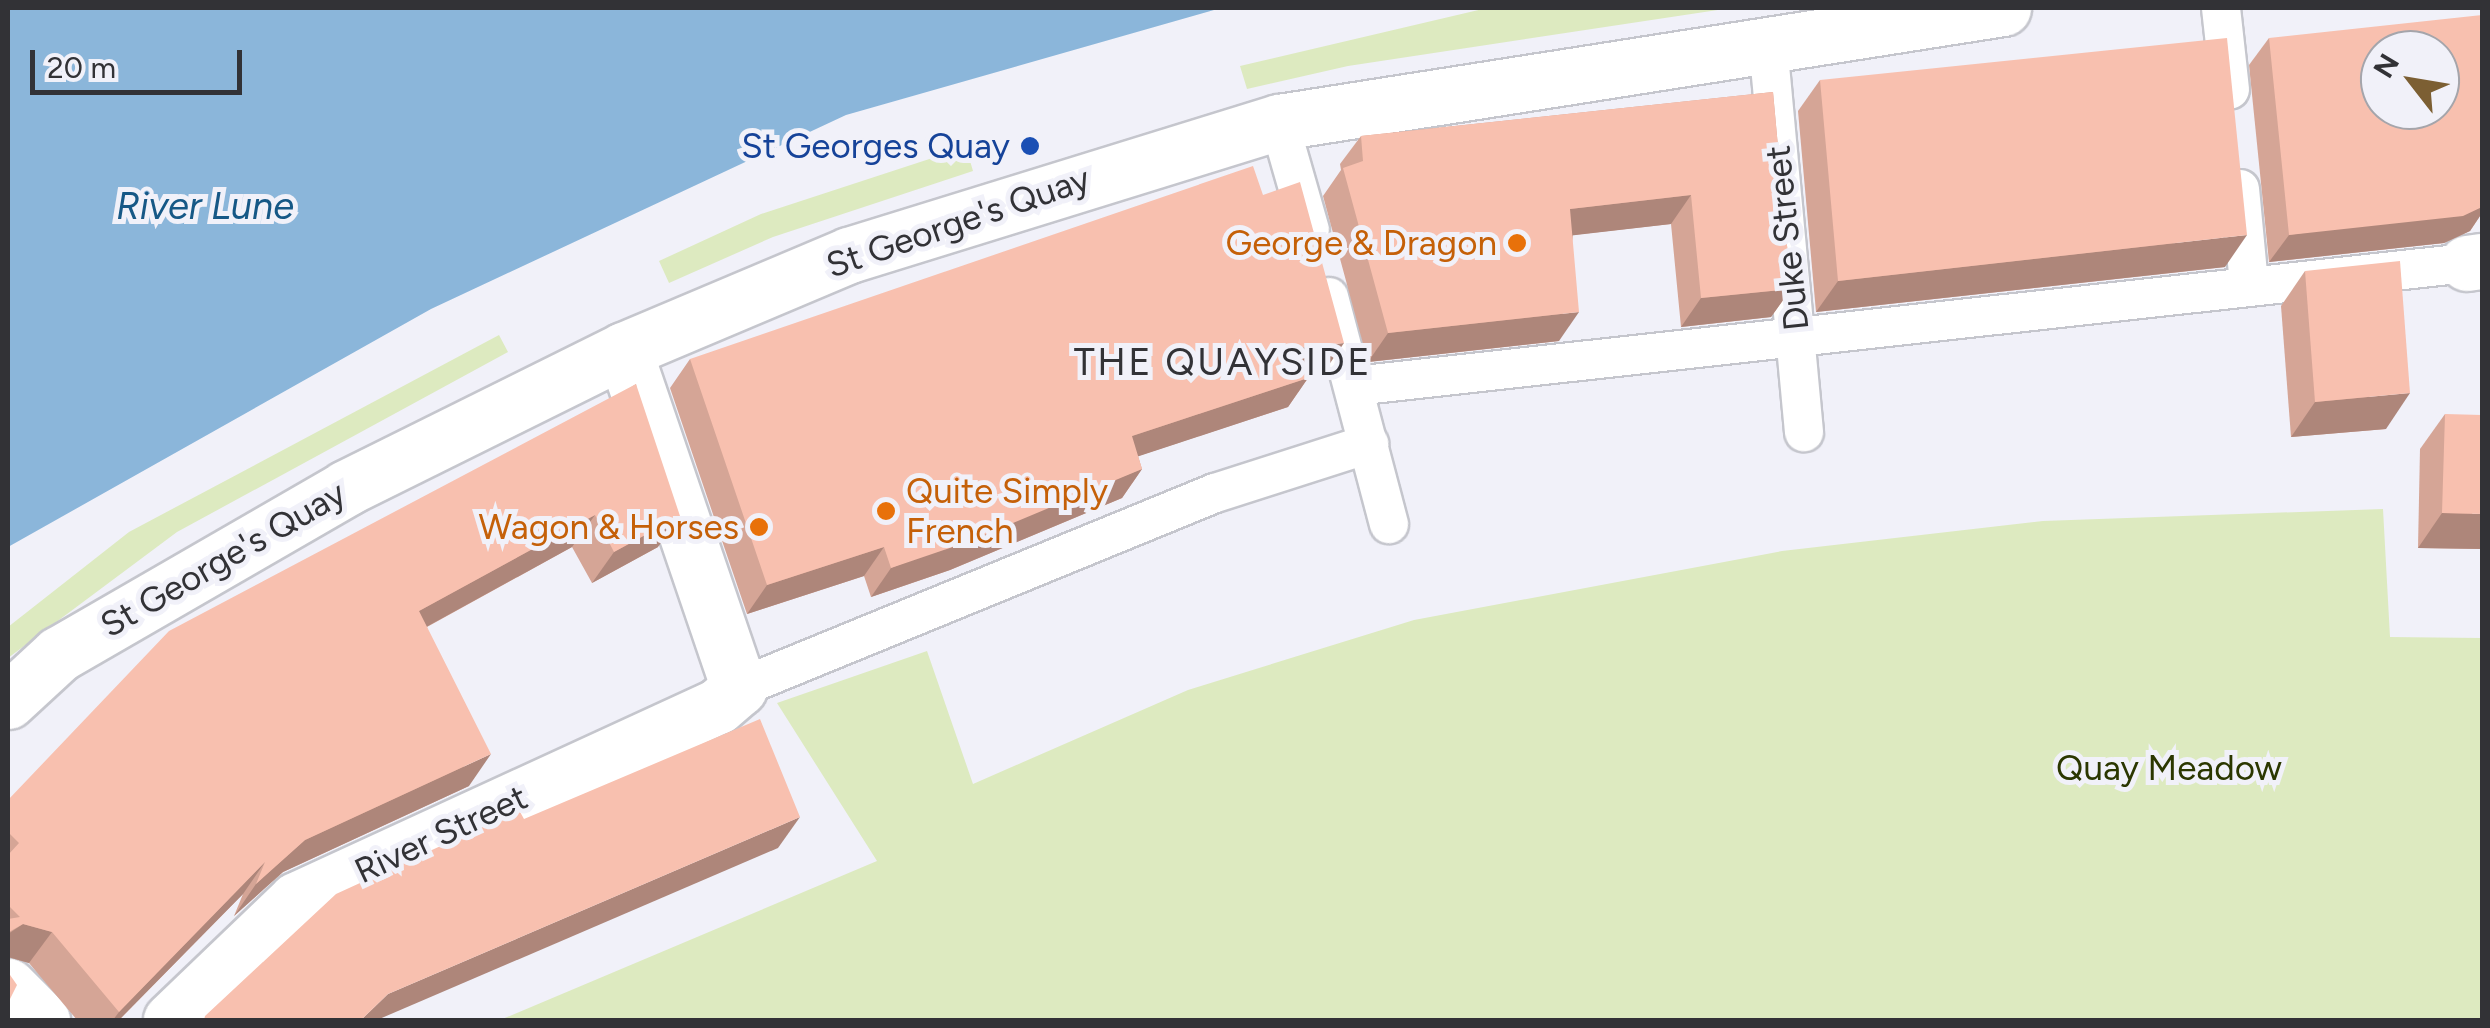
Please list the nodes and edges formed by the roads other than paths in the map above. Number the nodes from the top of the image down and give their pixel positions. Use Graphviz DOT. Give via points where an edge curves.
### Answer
graph roads {
  1 [pos="2002,8"];
  2 [pos="2221,8"];
  3 [pos="1768,44"];
  4 [pos="1279,122"];
  5 [pos="2475,262"];
  6 [pos="2249,284"];
  7 [pos="1798,341"];
  8 [pos="624,350"];
  9 [pos="1354,386"];
  10 [pos="1804,432"];
  11 [pos="1369,444"];
  12 [pos="1389,524"];
  13 [pos="738,688"];
  14 [pos="8,701"];
  15 [pos="8,986"];
  16 [pos="42,1020"];
  17 [pos="171,1020"];
  1 -- 3 [label="street, St George's Quay"];
  2 -- 6 [label="lane"];
  3 -- 4 [label="street, St George's Quay"];
  3 -- 7 [label="lane, Duke Street"];
  4 -- 8 [label="street, St George's Quay" via="849,254"];
  4 -- 9 [label="lane"];
  5 -- 6 [label="lane"];
  6 -- 7 [label="lane"];
  7 -- 9 [label="lane"];
  7 -- 10 [label="lane, Duke Street"];
  8 -- 13 [label="street"];
  8 -- 14 [label="street, St George's Quay" via="346,488 58,654"];
  9 -- 11 [label="lane"];
  11 -- 12 [label="lane"];
  11 -- 13 [label="lane" via="1215,493"];
  13 -- 17 [label="street, River Street" via="718,706 296,900"];
  15 -- 16 [label="street"];
}
